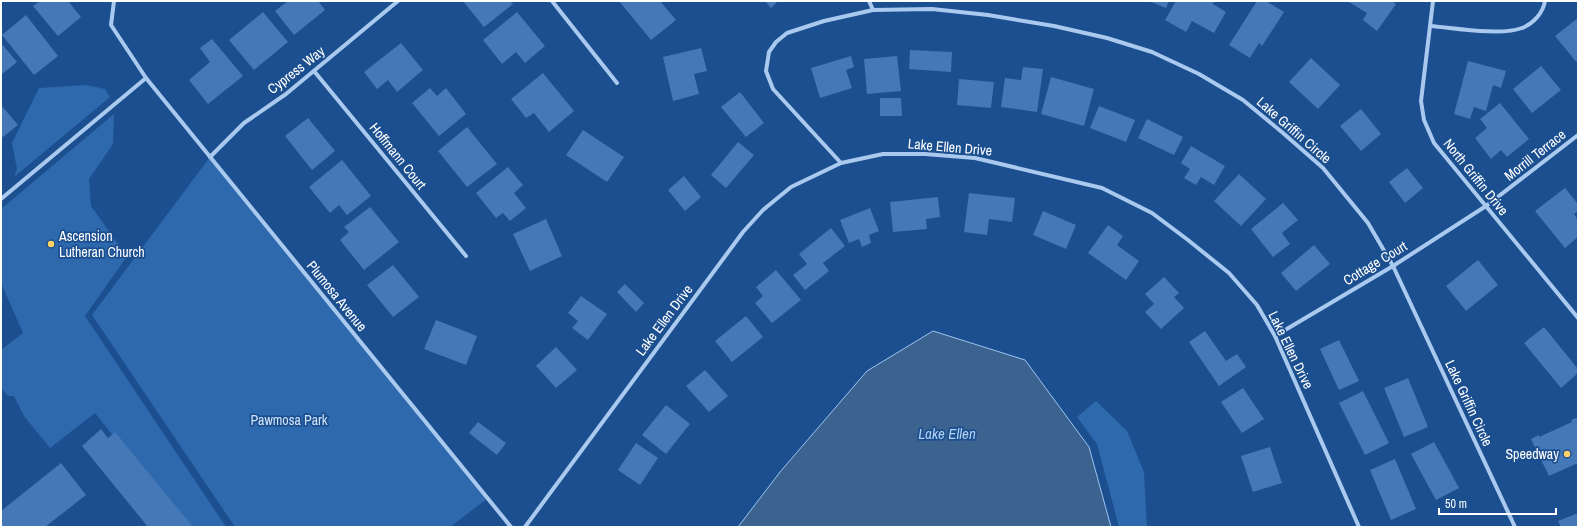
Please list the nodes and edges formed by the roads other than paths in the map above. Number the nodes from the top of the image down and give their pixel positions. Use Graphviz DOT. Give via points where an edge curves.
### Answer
graph roads {
  1 [pos="114,1"];
  2 [pos="398,1"];
  3 [pos="552,1"];
  4 [pos="869,1"];
  5 [pos="1434,1"];
  6 [pos="1545,1"];
  7 [pos="873,10"];
  8 [pos="1431,26"];
  9 [pos="314,71"];
  10 [pos="146,78"];
  11 [pos="618,83"];
  12 [pos="1578,135"];
  13 [pos="210,157"];
  14 [pos="841,163"];
  15 [pos="1,199"];
  16 [pos="1486,206"];
  17 [pos="466,256"];
  18 [pos="1393,266"];
  19 [pos="1578,318"];
  20 [pos="1275,336"];
  21 [pos="511,527"];
  22 [pos="525,527"];
  23 [pos="1359,527"];
  24 [pos="1515,527"];
  1 -- 10 [label="street, Plumosa Avenue" via="111,25"];
  2 -- 9 [label="street, Cypress Way"];
  3 -- 11 [label="street"];
  4 -- 7 [label="street"];
  5 -- 8 [label="street, North Griffin Drive"];
  6 -- 8 [label="street" via="1538,18 1522,28 1507,31"];
  7 -- 14 [label="street, Lake Griffin Circle" via="824,21 787,33 768,52 766,71 773,90"];
  7 -- 18 [label="street, Lake Griffin Circle" via="932,8 1054,26 1152,52 1199,74 1242,100 1323,168 1368,223"];
  8 -- 16 [label="street, North Griffin Drive" via="1421,101 1424,120 1434,143"];
  9 -- 13 [label="street, Cypress Way" via="244,123"];
  9 -- 17 [label="street, Hoffmann Court"];
  10 -- 13 [label="street, Plumosa Avenue"];
  10 -- 15 [label="street"];
  12 -- 16 [label="street, Morrill Terrace"];
  13 -- 21 [label="street, Plumosa Avenue"];
  14 -- 20 [label="street, Lake Ellen Drive" via="883,154 975,158 1102,188 1152,213 1228,274 1256,305"];
  14 -- 22 [label="street, Lake Ellen Drive" via="791,187 762,210 743,232"];
  16 -- 18 [label="street, Cottage Court"];
  16 -- 19 [label="street, North Griffin Drive"];
  18 -- 20 [label="street, Cottage Court"];
  18 -- 24 [label="street, Lake Griffin Circle"];
  20 -- 23 [label="street, Lake Ellen Drive"];
}
